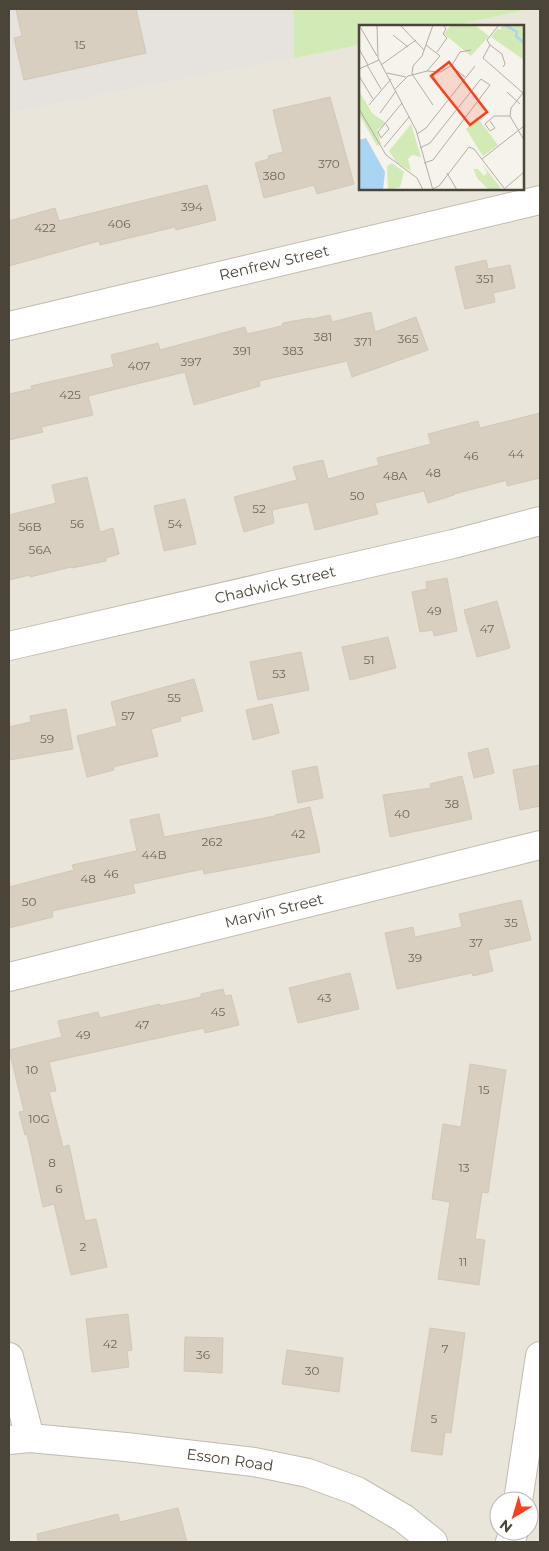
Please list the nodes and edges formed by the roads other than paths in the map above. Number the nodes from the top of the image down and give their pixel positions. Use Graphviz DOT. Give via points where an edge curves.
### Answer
graph roads {
  1 [pos="540,200"];
  2 [pos="9,326"];
  3 [pos="540,521"];
  4 [pos="9,646"];
  5 [pos="540,845"];
  6 [pos="9,977"];
  7 [pos="540,1356"];
  8 [pos="9,1357"];
  9 [pos="20,1439"];
  10 [pos="520,1491"];
  11 [pos="433,1542"];
  1 -- 2 [label="street, Renfrew Street"];
  3 -- 4 [label="street, Chadwick Street"];
  5 -- 6 [label="street, Marvin Street"];
  7 -- 10 [label="street"];
  8 -- 9 [label="street"];
  9 -- 11 [label="street, Esson Road" via="254,1462 308,1473 356,1491 403,1518"];
}
